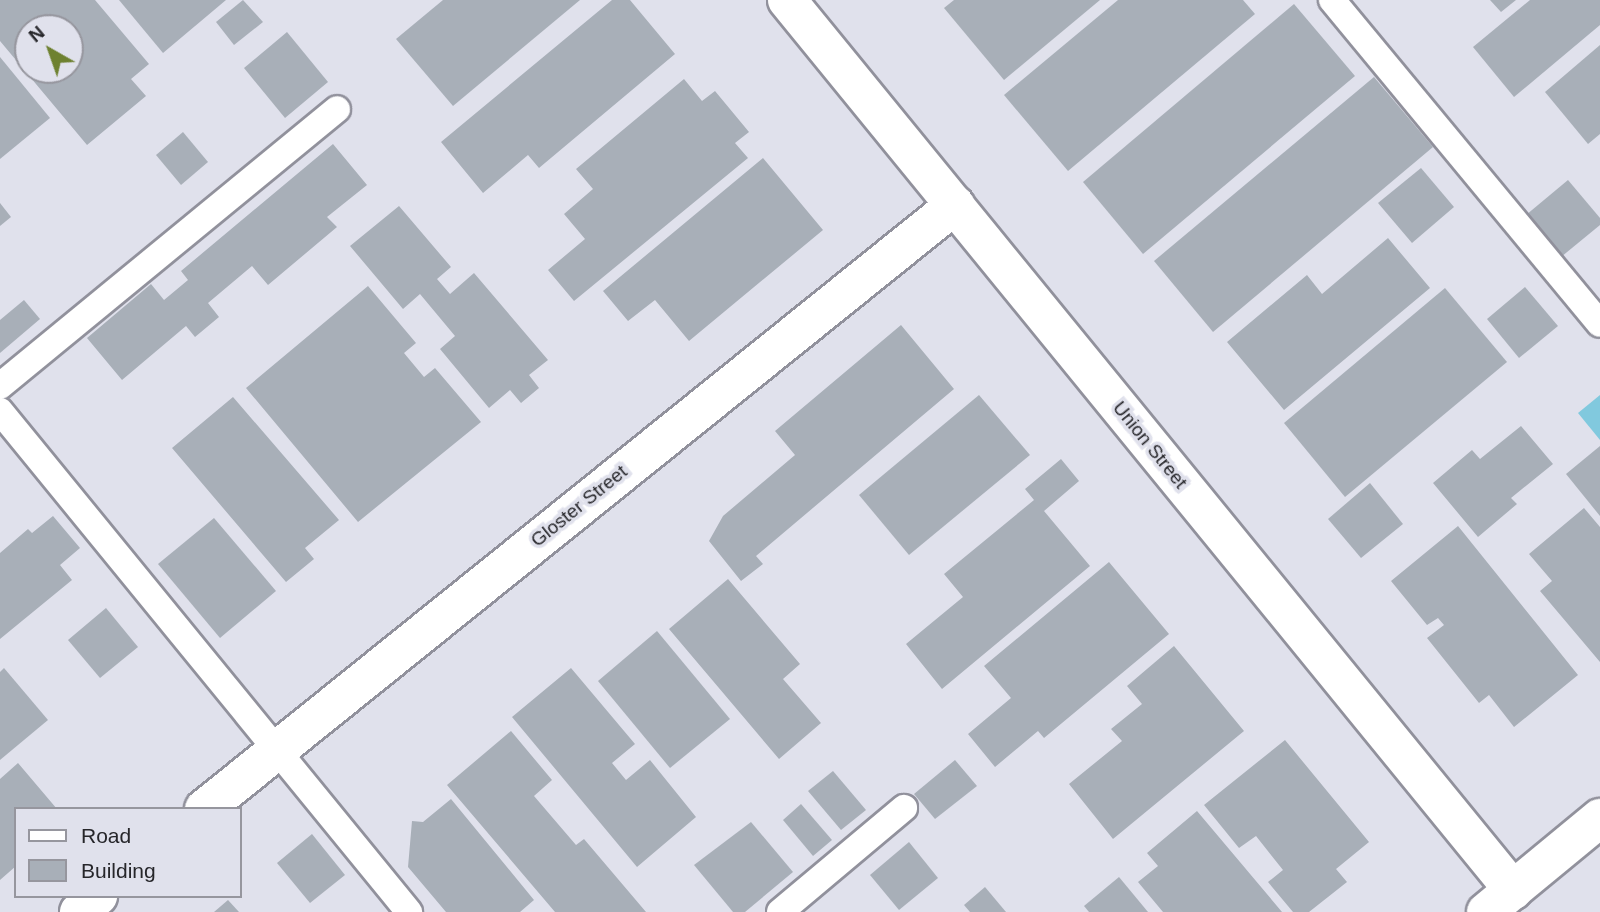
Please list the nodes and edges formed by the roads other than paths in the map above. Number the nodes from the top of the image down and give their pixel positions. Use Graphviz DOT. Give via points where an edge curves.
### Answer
graph roads {
  1 [pos="787,0"];
  2 [pos="1332,0"];
  3 [pos="337,109"];
  4 [pos="955,205"];
  5 [pos="1600,324"];
  6 [pos="0,386"];
  7 [pos="0,411"];
  8 [pos="276,749"];
  9 [pos="206,807"];
  10 [pos="904,808"];
  11 [pos="1600,818"];
  12 [pos="96,898"];
  13 [pos="1499,901"];
  14 [pos="79,912"];
  15 [pos="409,912"];
  16 [pos="780,912"];
  1 -- 4 [label="street, Union Street"];
  2 -- 5 [label="lane"];
  3 -- 6 [label="lane"];
  4 -- 8 [label="street, Gloster Street"];
  4 -- 13 [label="street, Union Street"];
  7 -- 8 [label="lane"];
  8 -- 9 [label="street, Gloster Street"];
  8 -- 15 [label="lane"];
  10 -- 16 [label="lane"];
  11 -- 13 [label="street"];
  12 -- 14 [label="street"];
}
